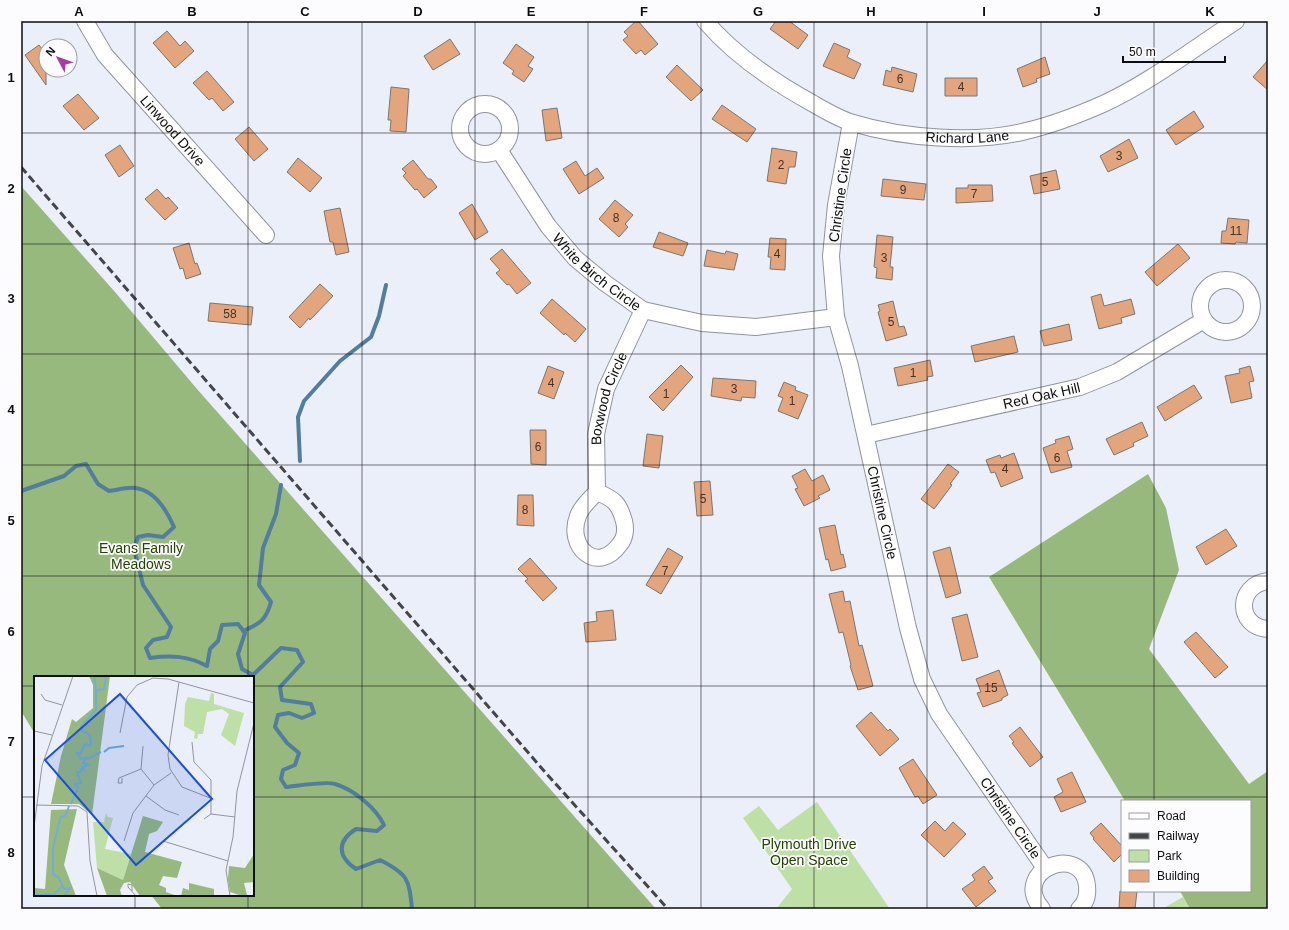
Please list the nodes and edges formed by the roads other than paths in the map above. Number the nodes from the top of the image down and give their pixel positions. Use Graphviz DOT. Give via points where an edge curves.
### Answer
graph roads {
  1 [pos="85,21"];
  2 [pos="705,21"];
  3 [pos="1236,21"];
  4 [pos="851,123"];
  5 [pos="499,150"];
  6 [pos="266,235"];
  7 [pos="643,310"];
  8 [pos="836,317"];
  9 [pos="1204,320"];
  10 [pos="866,435"];
  11 [pos="597,492"];
  12 [pos="1268,581"];
  13 [pos="1268,629"];
  14 [pos="1044,868"];
  15 [pos="1042,909"];
  16 [pos="1079,909"];
  1 -- 6 [label="street, Linwood Drive" via="105,55"];
  2 -- 4 [label="street, Richard Lane" via="753,67 785,89"];
  3 -- 4 [label="street, Richard Lane" via="1104,104 1025,132 971,138 942,138 892,132"];
  4 -- 8 [label="street, Christine Circle" via="836,205 831,256"];
  5 -- 7 [label="street, White Birch Circle" via="548,226 575,258"];
  7 -- 8 [label="street, White Birch Circle" via="702,323 756,327"];
  7 -- 11 [label="street, Boxwood Circle" via="606,389 596,434"];
  8 -- 10 [label="street, Christine Circle"];
  9 -- 10 [label="street, Red Oak Hill" via="1117,372 1080,387"];
  10 -- 14 [label="street, Christine Circle" via="908,628 922,679 939,714"];
  12 -- 13 [label="street" via="1254,585 1243,606 1249,620 1255,626"];
  14 -- 15 [label="street, Christine Circle" via="1034,883 1036,901"];
  14 -- 16 [label="street, Christine Circle" via="1061,863 1077,868 1083,875 1088,892"];
}
